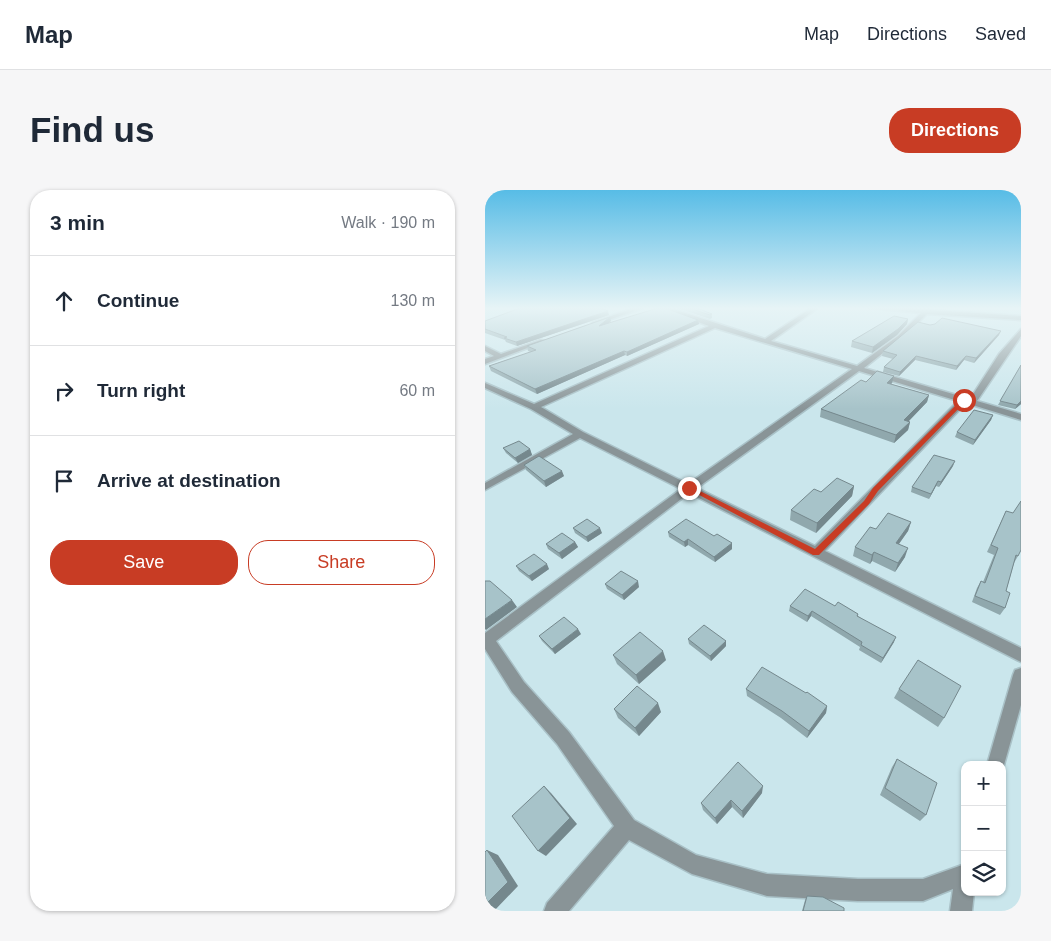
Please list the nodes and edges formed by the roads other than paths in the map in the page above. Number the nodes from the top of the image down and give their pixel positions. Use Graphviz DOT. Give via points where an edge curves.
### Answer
graph roads {
  1 [pos="541,342"];
  2 [pos="680,342"];
  3 [pos="768,342"];
  4 [pos="893,342"];
  5 [pos="1013,342"];
  6 [pos="485,348"];
  7 [pos="499,356"];
  8 [pos="485,362"];
  9 [pos="858,367"];
  10 [pos="485,385"];
  11 [pos="968,401"];
  12 [pos="534,407"];
  13 [pos="1021,417"];
  14 [pos="580,434"];
  15 [pos="485,487"];
  16 [pos="689,488"];
  17 [pos="816,553"];
  18 [pos="486,640"];
  19 [pos="1021,655"];
  20 [pos="1021,675"];
  21 [pos="997,761"];
  22 [pos="627,827"];
  23 [pos="961,876"];
  24 [pos="963,896"];
  25 [pos="555,911"];
  26 [pos="961,911"];
  1 -- 7 [label="street"];
  2 -- 12 [label="street"];
  3 -- 9 [label="street"];
  4 -- 9 [label="street"];
  5 -- 11 [label="street"];
  6 -- 7 [label="street"];
  7 -- 8 [label="street"];
  9 -- 11 [label="street"];
  9 -- 16 [label="street"];
  10 -- 12 [label="street"];
  11 -- 13 [label="street"];
  11 -- 17 [label="street" via="875,490"];
  12 -- 14 [label="street"];
  14 -- 15 [label="street"];
  14 -- 16 [label="street"];
  16 -- 17 [label="street"];
  16 -- 18 [label="street"];
  17 -- 19 [label="street"];
  18 -- 22 [label="street" via="518,687 563,738"];
  20 -- 21 [label="street"];
  22 -- 23 [label="street" via="692,864 767,885 923,890"];
  22 -- 25 [label="street"];
  24 -- 26 [label="street"];
}
